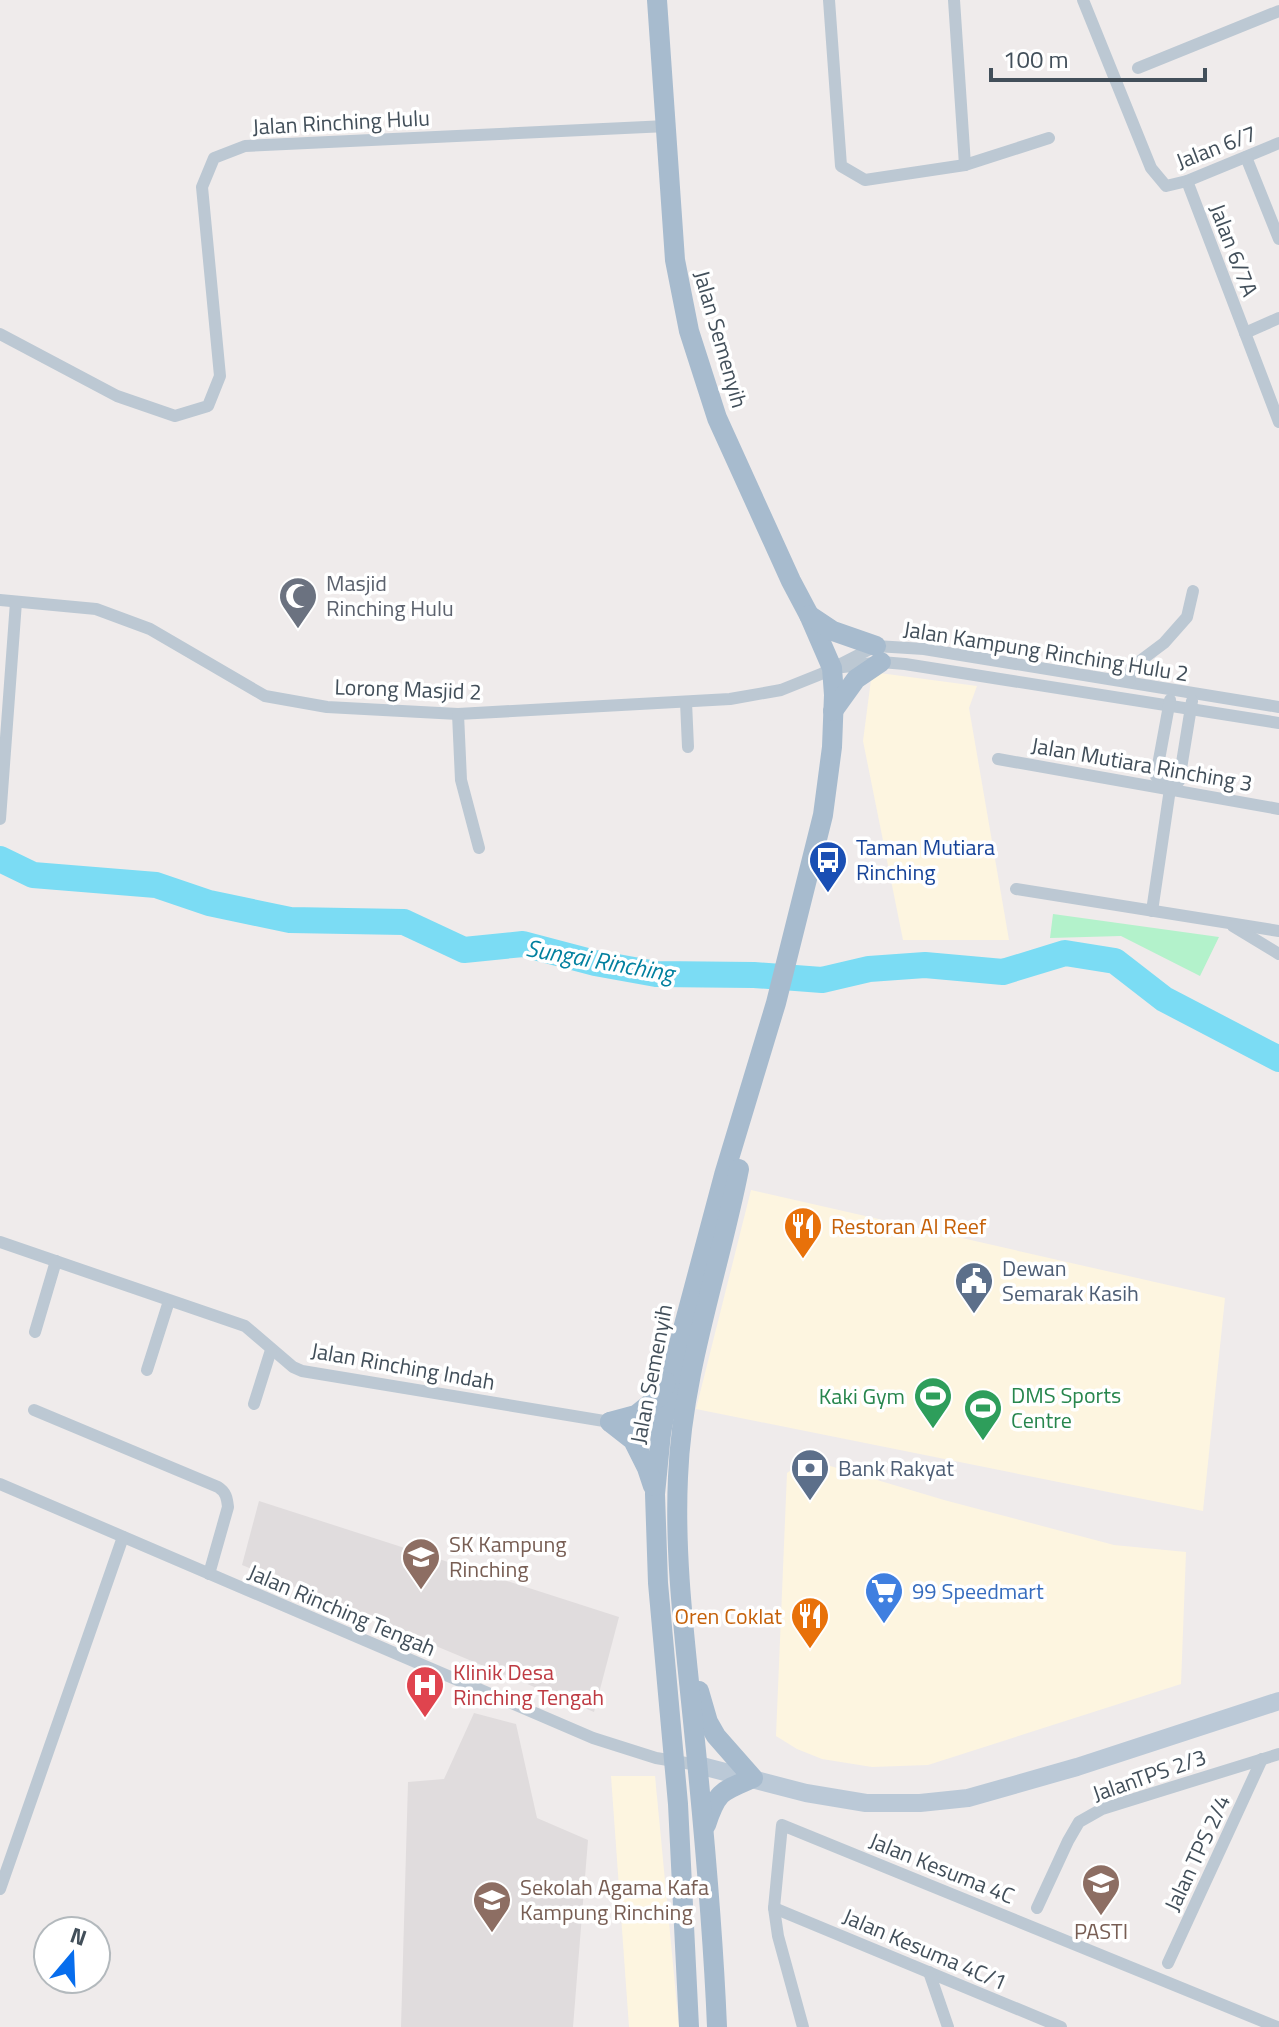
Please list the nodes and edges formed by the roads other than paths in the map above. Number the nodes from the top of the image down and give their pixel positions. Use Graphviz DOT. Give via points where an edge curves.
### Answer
graph roads {
  1 [pos="657,0"];
  2 [pos="829,0"];
  3 [pos="954,0"];
  4 [pos="1085,2"];
  5 [pos="1279,11"];
  6 [pos="1138,68"];
  7 [pos="667,126"];
  8 [pos="1049,138"];
  9 [pos="1279,143"];
  10 [pos="1246,157"];
  11 [pos="965,165"];
  12 [pos="1187,181"];
  13 [pos="1279,239"];
  14 [pos="1279,318"];
  15 [pos="1245,333"];
  16 [pos="0,334"];
  17 [pos="1279,422"];
  18 [pos="791,581"];
  19 [pos="1193,591"];
  20 [pos="0,600"];
  21 [pos="16,602"];
  22 [pos="809,615"];
  23 [pos="879,654"];
  24 [pos="826,671"];
  25 [pos="1129,682"];
  26 [pos="1172,690"];
  27 [pos="1193,694"];
  28 [pos="686,702"];
  29 [pos="1169,705"];
  30 [pos="1279,707"];
  31 [pos="1191,709"];
  32 [pos="833,711"];
  33 [pos="458,714"];
  34 [pos="1279,723"];
  35 [pos="688,747"];
  36 [pos="832,747"];
  37 [pos="998,759"];
  38 [pos="1170,789"];
  39 [pos="1279,809"];
  40 [pos="0,818"];
  41 [pos="479,848"];
  42 [pos="1016,889"];
  43 [pos="1152,911"];
  44 [pos="1227,923"];
  45 [pos="1279,931"];
  46 [pos="1279,954"];
  47 [pos="756,1074"];
  48 [pos="0,1242"];
  49 [pos="56,1261"];
  50 [pos="169,1301"];
  51 [pos="35,1332"];
  52 [pos="271,1350"];
  53 [pos="676,1355"];
  54 [pos="147,1370"];
  55 [pos="254,1404"];
  56 [pos="34,1410"];
  57 [pos="610,1422"];
  58 [pos="671,1436"];
  59 [pos="0,1484"];
  60 [pos="655,1494"];
  61 [pos="123,1537"];
  62 [pos="209,1574"];
  63 [pos="685,1641"];
  64 [pos="1279,1701"];
  65 [pos="1279,1754"];
  66 [pos="1262,1759"];
  67 [pos="672,1760"];
  68 [pos="698,1765"];
  69 [pos="753,1778"];
  70 [pos="704,1832"];
  71 [pos="0,1889"];
  72 [pos="774,1908"];
  73 [pos="1037,1908"];
  74 [pos="1168,1963"];
  75 [pos="929,1972"];
  76 [pos="689,2027"];
  77 [pos="717,2027"];
  78 [pos="803,2027"];
  79 [pos="948,2027"];
  80 [pos="1061,2027"];
  81 [pos="1277,2027"];
  1 -- 7 [label="main road, Jalan Semenyih"];
  2 -- 11 [label="street" via="841,166 865,180"];
  3 -- 11 [label="street"];
  4 -- 12 [label="street, Jalan 6/7" via="1151,168 1166,186"];
  5 -- 6 [label="street"];
  7 -- 16 [label="street, Jalan Rinching Hulu" via="245,146 214,158 202,187 220,376 208,406 175,416 117,396"];
  7 -- 18 [label="main road, Jalan Semenyih" via="675,260 689,331 717,418"];
  8 -- 11 [label="street"];
  9 -- 10 [label="street, Jalan 6/7"];
  10 -- 12 [label="street, Jalan 6/7"];
  10 -- 13 [label="street"];
  12 -- 15 [label="street, Jalan 6/7A"];
  14 -- 15 [label="street"];
  15 -- 17 [label="street, Jalan 6/7A"];
  18 -- 22 [label="main road, Jalan Semenyih"];
  18 -- 24 [label="main road, Jalan Semenyih"];
  19 -- 25 [label="street" via="1187,617 1132,667"];
  20 -- 21 [label="street, Lorong Masjid 2"];
  21 -- 33 [label="street, Lorong Masjid 2" via="96,609 150,629 265,696 327,707"];
  21 -- 40 [label="street"];
  22 -- 23 [label="main road"];
  22 -- 24 [label="main road, Jalan Semenyih"];
  23 -- 24 [label="street, Jalan Kampung Rinching Hulu 2"];
  23 -- 25 [label="street, Jalan Kampung Rinching Hulu 2" via="924,649"];
  23 -- 29 [label="street, Jalan Kampung Rinching Hulu 2" via="905,664"];
  23 -- 32 [label="main road"];
  24 -- 28 [label="street, Lorong Masjid 2" via="781,690"];
  24 -- 32 [label="main road, Jalan Semenyih"];
  24 -- 36 [label="main road, Jalan Semenyih"];
  25 -- 26 [label="street, Jalan Kampung Rinching Hulu 2"];
  26 -- 27 [label="street, Jalan Kampung Rinching Hulu 2"];
  26 -- 29 [label="street"];
  27 -- 30 [label="street, Jalan Kampung Rinching Hulu 2"];
  27 -- 31 [label="street"];
  28 -- 33 [label="street, Lorong Masjid 2"];
  28 -- 35 [label="street"];
  29 -- 31 [label="street, Jalan Kampung Rinching Hulu 2"];
  29 -- 38 [label="street" via="1156,776"];
  31 -- 34 [label="street, Jalan Kampung Rinching Hulu 2"];
  31 -- 38 [label="street" via="1179,781"];
  32 -- 36 [label="main road, Jalan Semenyih"];
  33 -- 41 [label="street" via="461,780"];
  36 -- 47 [label="main road, Jalan Semenyih" via="823,815"];
  37 -- 38 [label="street, Jalan Mutiara Rinching 3"];
  38 -- 39 [label="street, Jalan Mutiara Rinching 3"];
  38 -- 43 [label="street"];
  42 -- 43 [label="street"];
  43 -- 44 [label="street"];
  44 -- 45 [label="street"];
  44 -- 46 [label="street"];
  47 -- 53 [label="main road, Jalan Semenyih"];
  47 -- 58 [label="main road, Jalan Semenyih" via="687,1400"];
  48 -- 49 [label="street, Jalan Rinching Indah"];
  49 -- 50 [label="street, Jalan Rinching Indah"];
  49 -- 51 [label="street"];
  50 -- 52 [label="street, Jalan Rinching Indah" via="245,1326"];
  50 -- 54 [label="street"];
  52 -- 55 [label="street"];
  52 -- 57 [label="street, Jalan Rinching Indah" via="302,1371"];
  53 -- 57 [label="main road" via="661,1395 636,1415"];
  53 -- 58 [label="main road, Jalan Semenyih"];
  56 -- 62 [label="street" via="223,1490 228,1507"];
  57 -- 58 [label="street, Jalan Rinching Indah"];
  57 -- 60 [label="main road" via="633,1440"];
  58 -- 60 [label="main road, Jalan Semenyih"];
  58 -- 63 [label="main road, Jalan Semenyih" via="678,1478"];
  59 -- 61 [label="street, Jalan Rinching Tengah"];
  60 -- 67 [label="main road, Jalan Semenyih"];
  61 -- 62 [label="street, Jalan Rinching Tengah"];
  61 -- 71 [label="street"];
  62 -- 67 [label="street, Jalan Rinching Tengah" via="593,1738"];
  63 -- 68 [label="main road, Jalan Semenyih"];
  63 -- 69 [label="main road" via="708,1722"];
  64 -- 69 [label="street" via="968,1798 866,1803"];
  65 -- 66 [label="street, JalanTPS 2/3"];
  66 -- 73 [label="street, JalanTPS 2/3" via="1102,1809 1079,1822"];
  66 -- 74 [label="street, Jalan TPS 2/4"];
  67 -- 68 [label="street, Jalan Rinching Tengah"];
  67 -- 76 [label="main road, Jalan Semenyih"];
  68 -- 69 [label="street"];
  68 -- 70 [label="main road, Jalan Semenyih"];
  69 -- 70 [label="main road" via="724,1790 714,1801"];
  70 -- 77 [label="main road, Jalan Semenyih"];
  72 -- 75 [label="street, Jalan Kesuma 4C/1"];
  72 -- 78 [label="street, Jalan Kesuma 4C"];
  72 -- 81 [label="street, Jalan Kesuma 4C" via="782,1825"];
  75 -- 79 [label="street"];
  75 -- 80 [label="street, Jalan Kesuma 4C/1"];
}
